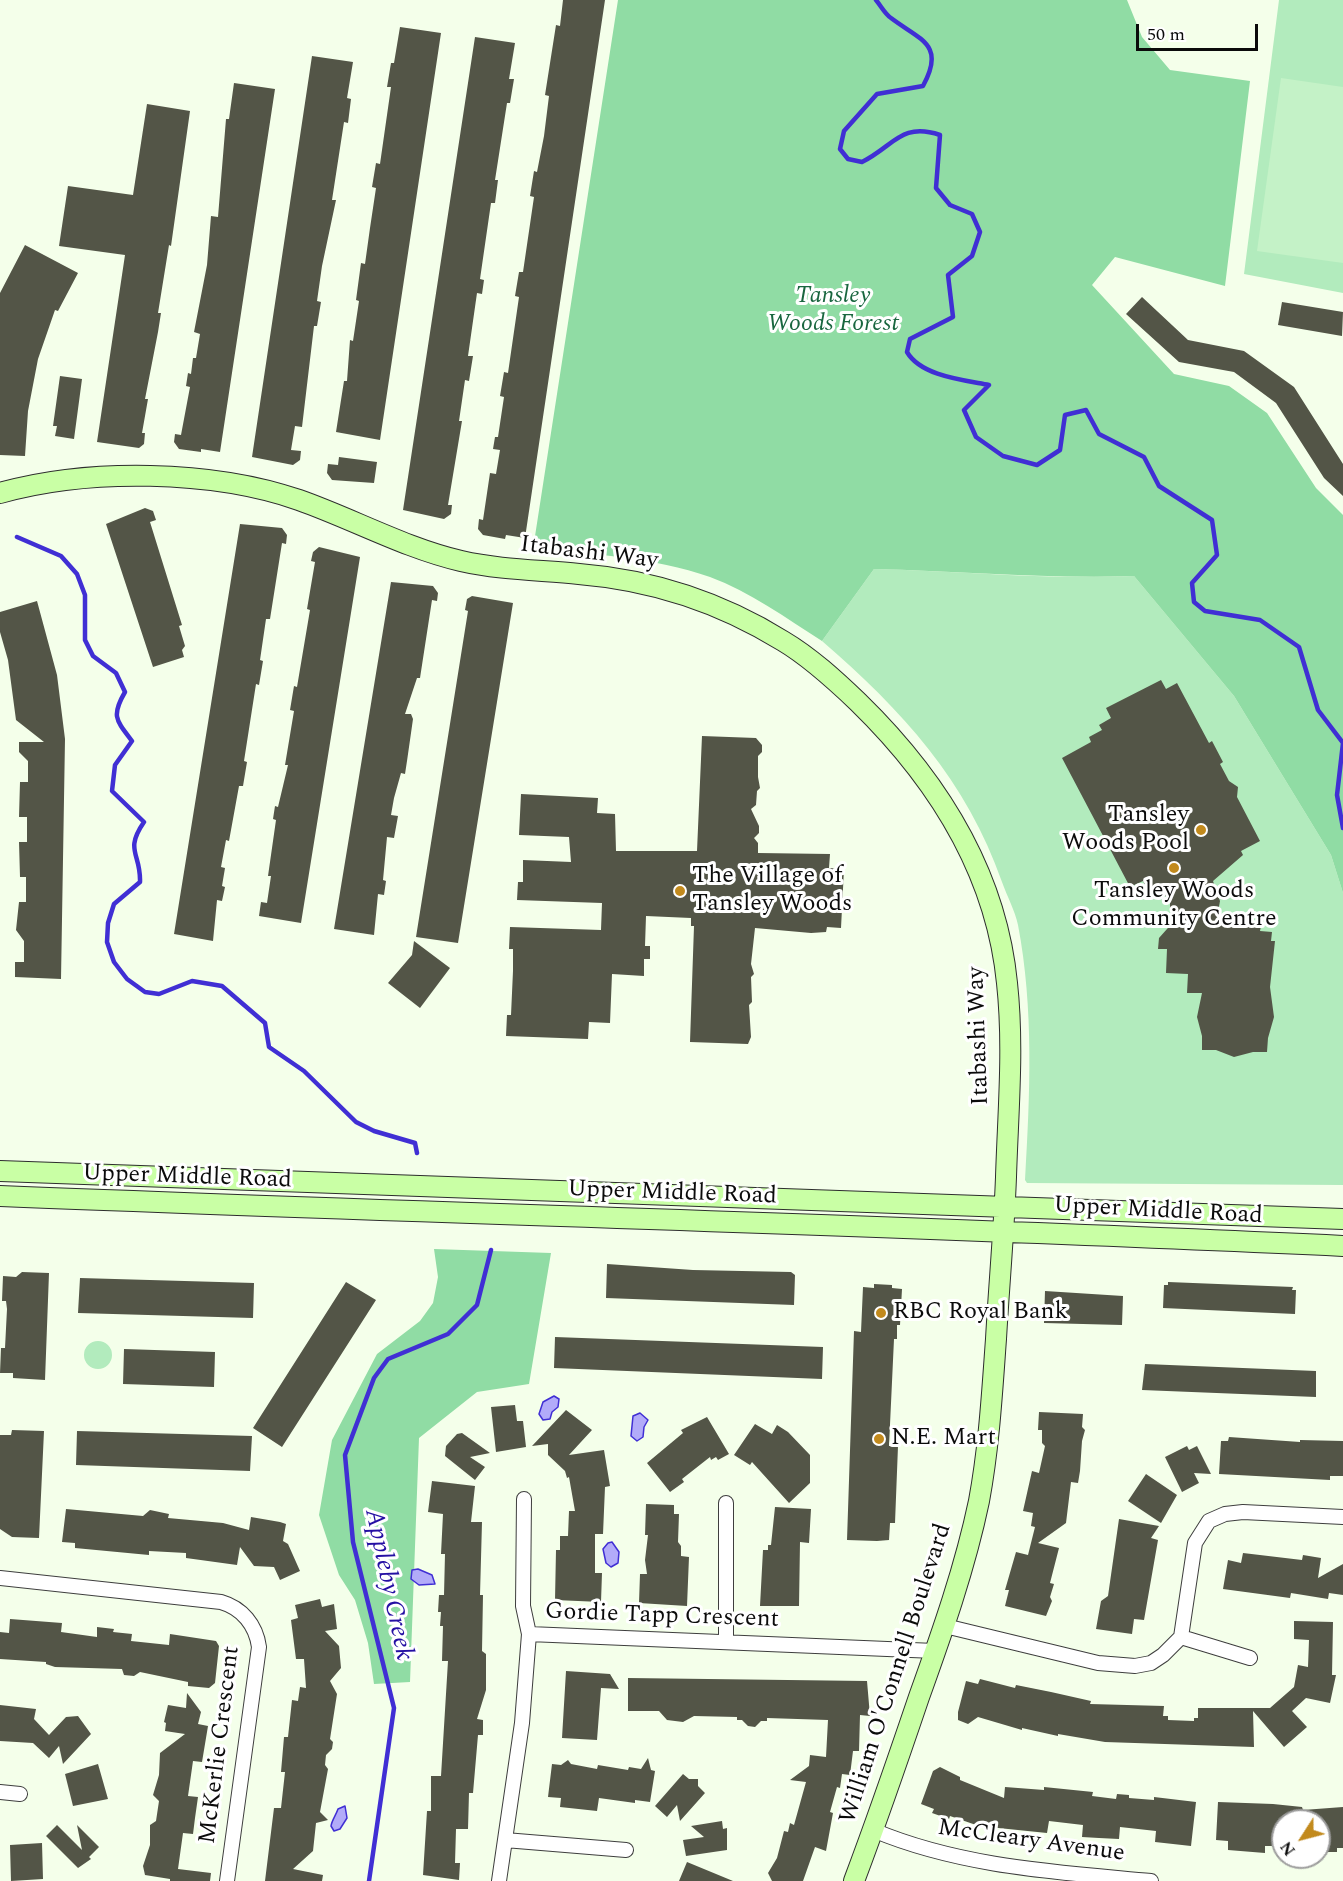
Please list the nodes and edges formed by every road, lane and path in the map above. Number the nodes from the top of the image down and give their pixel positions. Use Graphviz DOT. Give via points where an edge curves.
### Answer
graph roads {
  1 [pos="0,493"];
  2 [pos="0,1171"];
  3 [pos="0,1196"];
  4 [pos="1004,1206"];
  5 [pos="1343,1219"];
  6 [pos="1004,1230"];
  7 [pos="1343,1246"];
  8 [pos="524,1499"];
  9 [pos="726,1503"];
  10 [pos="1343,1517"];
  11 [pos="0,1578"];
  12 [pos="945,1626"];
  13 [pos="529,1634"];
  14 [pos="1181,1637"];
  15 [pos="726,1641"];
  16 [pos="935,1651"];
  17 [pos="1250,1658"];
  18 [pos="0,1792"];
  19 [pos="20,1794"];
  20 [pos="873,1830"];
  21 [pos="505,1840"];
  22 [pos="626,1850"];
  23 [pos="1065,1877"];
  24 [pos="227,1881"];
  25 [pos="499,1881"];
  26 [pos="854,1881"];
  27 [pos="1151,1881"];
  1 -- 4 [label="main road, Itabashi Way" via="42,483 123,476 185,479 262,490 306,502 460,561 498,569 603,576 686,594 788,643 847,692 911,757 950,812 973,854 996,921 1007,983 1011,1057"];
  2 -- 4 [label="main road, Upper Middle Road"];
  3 -- 6 [label="main road, Upper Middle Road"];
  4 -- 5 [label="main road, Upper Middle Road"];
  4 -- 6 [label="main road, Itabashi Way"];
  6 -- 7 [label="main road, Upper Middle Road"];
  6 -- 12 [label="main road, William O'Connell Boulevard" via="987,1454"];
  8 -- 13 [label="street" via="523,1606"];
  9 -- 15 [label="street"];
  10 -- 14 [label="street" via="1243,1512 1209,1521 1195,1543"];
  11 -- 24 [label="street, McKerlie Crescent" via="221,1602 235,1608 255,1630 259,1647"];
  12 -- 14 [label="street" via="1115,1666 1151,1663"];
  12 -- 16 [label="main road, William O'Connell Boulevard"];
  13 -- 15 [label="street, Gordie Tapp Crescent"];
  13 -- 21 [label="street, Gordie Tapp Crescent" via="522,1723"];
  14 -- 17 [label="street"];
  15 -- 16 [label="street, Gordie Tapp Crescent"];
  16 -- 20 [label="main road, William O'Connell Boulevard"];
  18 -- 19 [label="street"];
  20 -- 23 [label="street, McCleary Avenue" via="928,1851"];
  20 -- 26 [label="main road, William O'Connell Boulevard"];
  21 -- 22 [label="street"];
  21 -- 25 [label="street, Gordie Tapp Crescent"];
  23 -- 27 [label="street, McCleary Avenue"];
}
